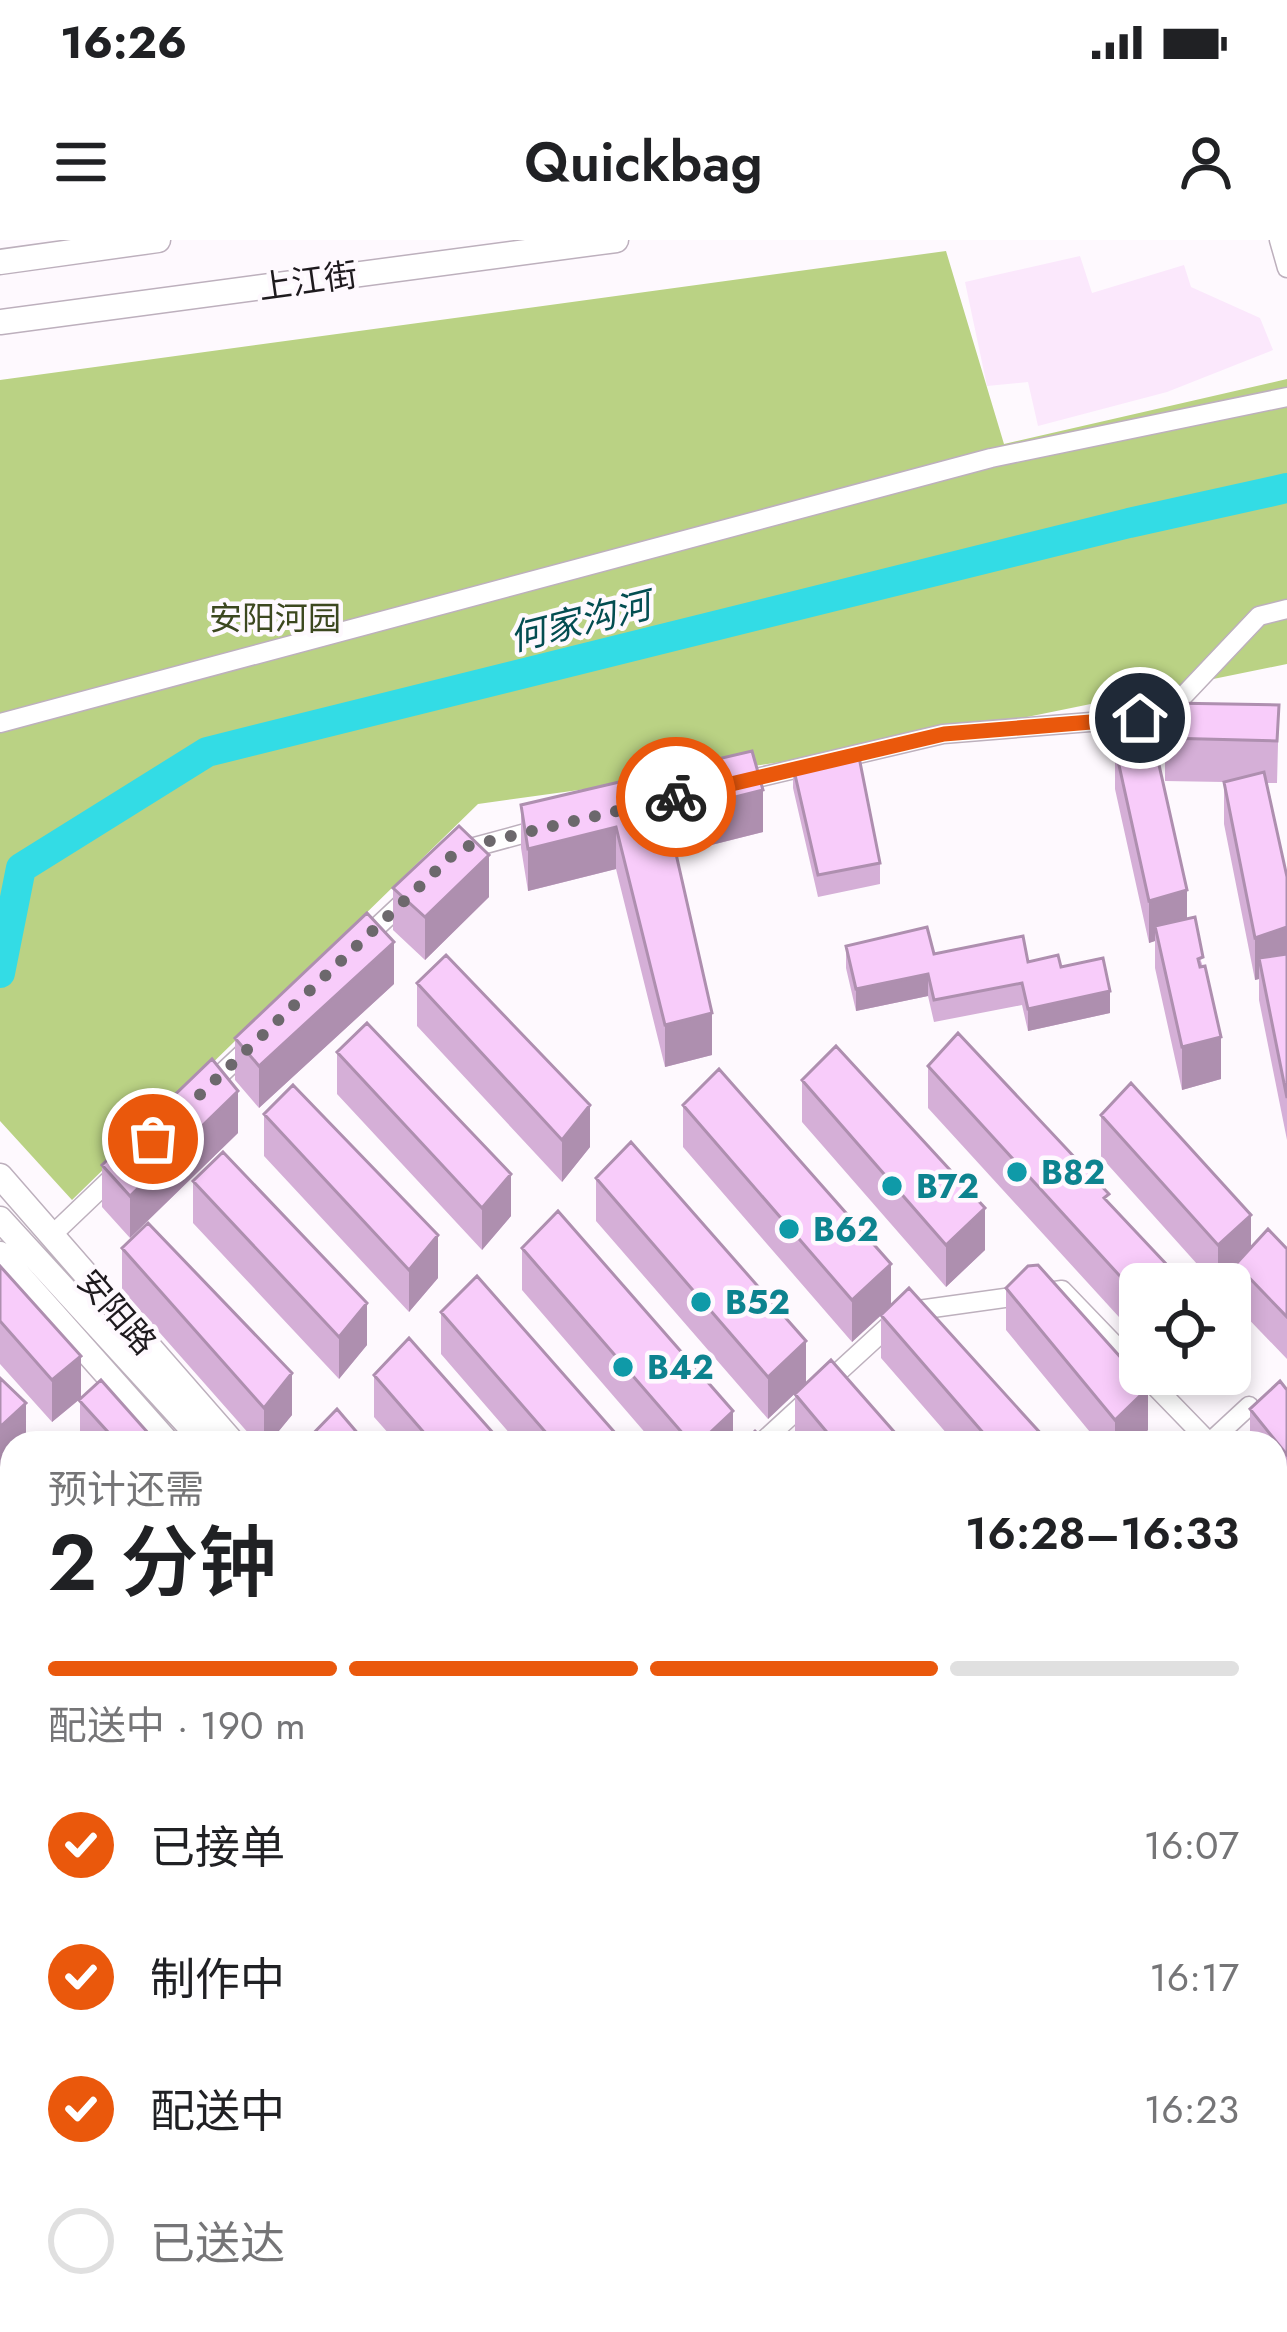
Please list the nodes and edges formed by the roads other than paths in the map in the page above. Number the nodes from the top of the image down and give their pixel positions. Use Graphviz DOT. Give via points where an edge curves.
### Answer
graph roads {
  1 [pos="158,240"];
  2 [pos="616,240"];
  3 [pos="1279,240"];
  4 [pos="0,262"];
  5 [pos="1287,268"];
  6 [pos="0,322"];
  7 [pos="1287,397"];
  8 [pos="1287,609"];
  9 [pos="0,723"];
  10 [pos="713,788"];
  11 [pos="575,821"];
  12 [pos="443,865"];
  13 [pos="426,881"];
  14 [pos="358,945"];
  15 [pos="272,1026"];
  16 [pos="187,1106"];
  17 [pos="136,1155"];
  18 [pos="1,1178"];
  19 [pos="0,1220"];
  20 [pos="51,1236"];
  21 [pos="0,1254"];
  22 [pos="1119,1348"];
  23 [pos="1164,1395"];
  24 [pos="1249,1406"];
  25 [pos="157,1431"];
  26 [pos="194,1431"];
  27 [pos="222,1431"];
  28 [pos="774,1431"];
  29 [pos="1198,1431"];
  30 [pos="1222,1431"];
  1 -- 4 [label="main road"];
  2 -- 6 [label="main road, 上江街"];
  3 -- 5 [label="street"];
  7 -- 9 [label="street" via="991,458"];
  8 -- 10 [label="street" via="1259,616 1170,710 944,734"];
  11 -- 12 [label="street" via="460,848"];
  13 -- 14 [label="street"];
  15 -- 16 [label="street"];
  17 -- 20 [label="street"];
  18 -- 20 [label="main road, 安阳路"];
  19 -- 26 [label="main road"];
  20 -- 27 [label="main road, 安阳路"];
  21 -- 25 [label="main road, 安阳路"];
  22 -- 28 [label="street" via="1062,1290 904,1312"];
  23 -- 29 [label="street"];
  24 -- 30 [label="street"];
}
